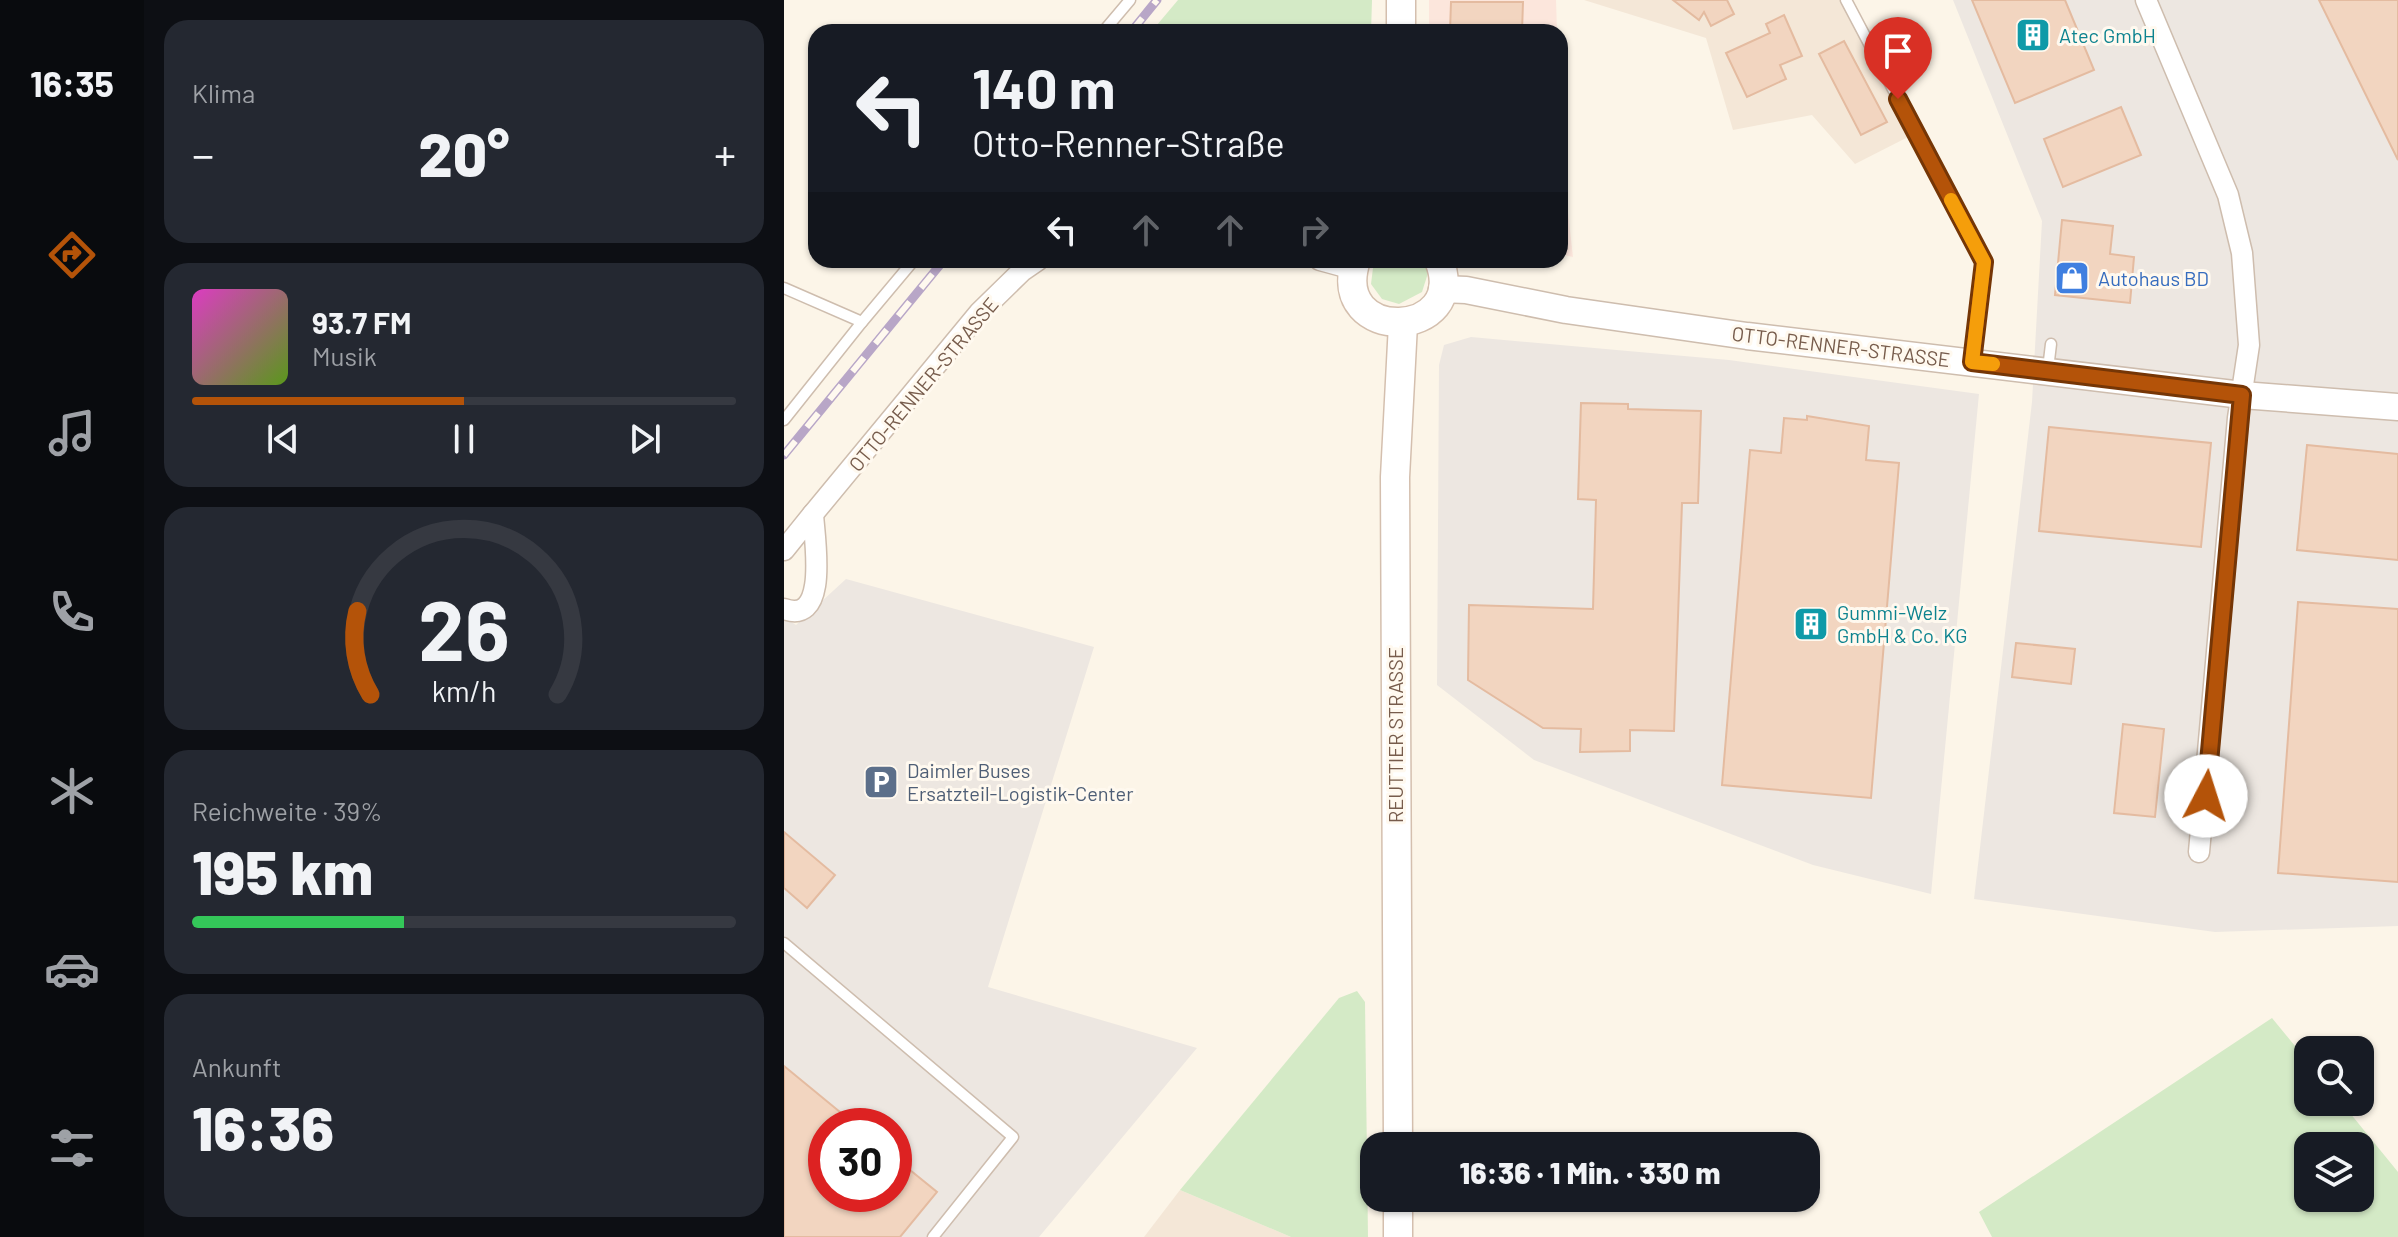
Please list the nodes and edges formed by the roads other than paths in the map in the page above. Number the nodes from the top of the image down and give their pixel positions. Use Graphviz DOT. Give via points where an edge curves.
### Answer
graph roads {
  1 [pos="1130,0"];
  2 [pos="1401,0"];
  3 [pos="1846,0"];
  4 [pos="2146,0"];
  5 [pos="1110,24"];
  6 [pos="1401,24"];
  7 [pos="907,268"];
  8 [pos="1026,268"];
  9 [pos="1355,268"];
  10 [pos="1440,268"];
  11 [pos="784,288"];
  12 [pos="1442,289"];
  13 [pos="862,322"];
  14 [pos="1403,324"];
  15 [pos="2051,344"];
  16 [pos="1972,362"];
  17 [pos="2048,371"];
  18 [pos="2242,395"];
  19 [pos="2398,407"];
  20 [pos="784,420"];
  21 [pos="813,514"];
  22 [pos="784,550"];
  23 [pos="784,609"];
  24 [pos="2199,852"];
  25 [pos="784,943"];
  26 [pos="1398,1132"];
  27 [pos="1398,1212"];
  28 [pos="933,1237"];
  29 [pos="1398,1237"];
  1 -- 5 [label="lane"];
  2 -- 6 [label="main road"];
  3 -- 16 [label="lane" via="1984,262"];
  4 -- 18 [label="street" via="2228,195 2242,253 2249,345"];
  7 -- 13 [label="lane"];
  8 -- 21 [label="street, OTTO-RENNER-STRASSE" via="979,313"];
  9 -- 14 [label="main road" via="1355,293 1361,304 1379,320"];
  10 -- 12 [label="main road"];
  11 -- 13 [label="lane"];
  12 -- 14 [label="main road" via="1428,313"];
  12 -- 16 [label="street, OTTO-RENNER-STRASSE" via="1747,336"];
  13 -- 20 [label="lane"];
  14 -- 26 [label="main road, REUTTIER STRASSE" via="1395,507"];
  15 -- 17 [label="lane"];
  16 -- 17 [label="street, OTTO-RENNER-STRASSE"];
  17 -- 18 [label="street, OTTO-RENNER-STRASSE"];
  18 -- 19 [label="street, OTTO-RENNER-STRASSE"];
  18 -- 24 [label="street"];
  21 -- 22 [label="street, OTTO-RENNER-STRASSE"];
  21 -- 23 [label="street" via="817,566 812,611"];
  25 -- 28 [label="lane" via="1013,1137"];
  27 -- 29 [label="main road"];
}
